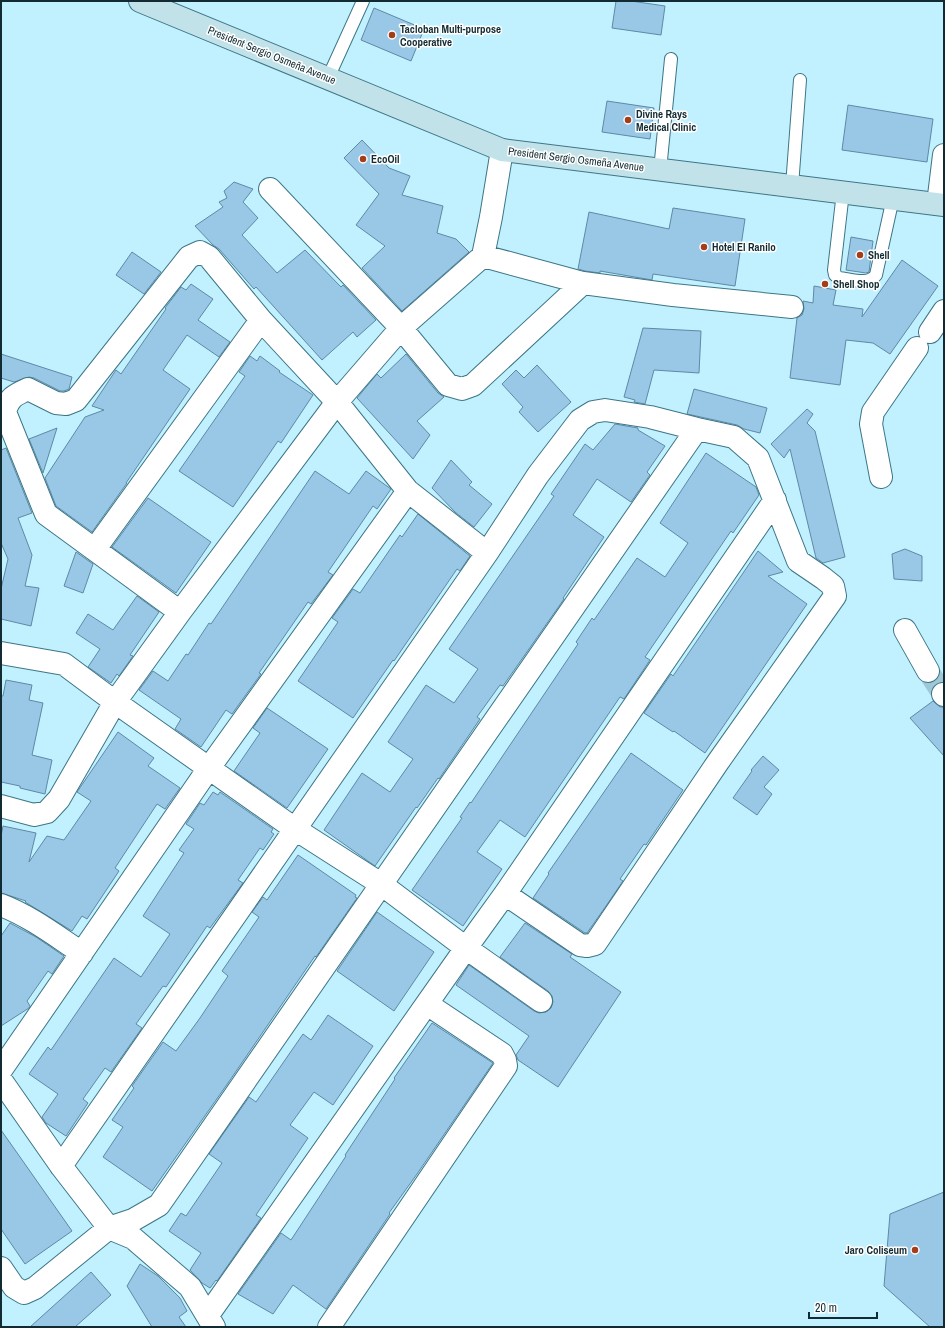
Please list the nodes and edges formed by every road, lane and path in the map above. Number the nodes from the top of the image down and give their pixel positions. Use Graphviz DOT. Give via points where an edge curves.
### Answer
graph roads {
  1 [pos="140,1"];
  2 [pos="363,1"];
  3 [pos="671,59"];
  4 [pos="328,78"];
  5 [pos="800,80"];
  6 [pos="502,150"];
  7 [pos="944,155"];
  8 [pos="660,170"];
  9 [pos="792,186"];
  10 [pos="270,189"];
  11 [pos="843,192"];
  12 [pos="894,198"];
  13 [pos="941,204"];
  14 [pos="483,256"];
  15 [pos="583,283"];
  16 [pos="792,307"];
  17 [pos="944,311"];
  18 [pos="261,320"];
  19 [pos="401,328"];
  20 [pos="337,402"];
  21 [pos="697,429"];
  22 [pos="881,477"];
  23 [pos="408,491"];
  24 [pos="775,500"];
  25 [pos="95,549"];
  26 [pos="487,553"];
  27 [pos="180,612"];
  28 [pos="905,630"];
  29 [pos="1,653"];
  30 [pos="928,670"];
  31 [pos="115,702"];
  32 [pos="209,768"];
  33 [pos="1,806"];
  34 [pos="295,829"];
  35 [pos="381,884"];
  36 [pos="506,894"];
  37 [pos="1,905"];
  38 [pos="466,948"];
  39 [pos="82,953"];
  40 [pos="541,1001"];
  41 [pos="427,1004"];
  42 [pos="1,1070"];
  43 [pos="1,1080"];
  44 [pos="61,1166"];
  45 [pos="109,1228"];
  46 [pos="1,1268"];
  47 [pos="211,1321"];
  48 [pos="329,1327"];
  1 -- 4 [label="main road, President Sergio Osmeña Avenue"];
  2 -- 4 [label="lane"];
  3 -- 8 [label="lane"];
  4 -- 6 [label="main road, President Sergio Osmeña Avenue"];
  5 -- 9 [label="lane"];
  6 -- 8 [label="main road, President Sergio Osmeña Avenue"];
  6 -- 14 [label="street"];
  7 -- 13 [label="street"];
  8 -- 9 [label="main road, President Sergio Osmeña Avenue"];
  9 -- 11 [label="main road, President Sergio Osmeña Avenue"];
  10 -- 19 [label="street"];
  11 -- 12 [label="main road, President Sergio Osmeña Avenue"];
  11 -- 12 [label="lane" via="835,275 839,278 868,282 876,275"];
  12 -- 13 [label="main road, President Sergio Osmeña Avenue"];
  14 -- 15 [label="street"];
  14 -- 19 [label="street"];
  15 -- 16 [label="street"];
  15 -- 19 [label="street" via="473,385 462,389 448,384"];
  17 -- 22 [label="street" via="873,412 871,424"];
  18 -- 20 [label="street"];
  18 -- 25 [label="street"];
  18 -- 25 [label="street" via="209,257 200,252 189,257 76,400 66,404 56,403 28,389 16,394 8,402 5,412 46,514"];
  19 -- 20 [label="street"];
  20 -- 23 [label="street"];
  20 -- 27 [label="street"];
  21 -- 24 [label="street" via="734,436 758,458"];
  21 -- 26 [label="street" via="650,417 604,410 593,412 580,420 538,475"];
  21 -- 35 [label="street"];
  23 -- 26 [label="street"];
  23 -- 32 [label="street"];
  24 -- 36 [label="street"];
  24 -- 36 [label="street" via="798,561 833,586 835,596 594,944 580,945"];
  25 -- 27 [label="street"];
  26 -- 34 [label="street"];
  27 -- 31 [label="street"];
  28 -- 30 [label="street"];
  29 -- 31 [label="street" via="64,664"];
  31 -- 32 [label="street"];
  31 -- 33 [label="street" via="59,799 47,812 34,814"];
  32 -- 34 [label="street"];
  32 -- 39 [label="street"];
  34 -- 35 [label="street"];
  34 -- 44 [label="street"];
  35 -- 38 [label="street"];
  35 -- 45 [label="street" via="159,1205 133,1220"];
  36 -- 38 [label="street"];
  37 -- 39 [label="street" via="12,909"];
  38 -- 40 [label="street"];
  38 -- 41 [label="street"];
  39 -- 42 [label="street"];
  41 -- 47 [label="street"];
  41 -- 48 [label="street" via="502,1054 506,1066"];
  43 -- 44 [label="street"];
  44 -- 45 [label="street"];
  45 -- 46 [label="street" via="35,1288 24,1294 14,1287"];
  45 -- 47 [label="street" via="133,1238 190,1287"];
}
